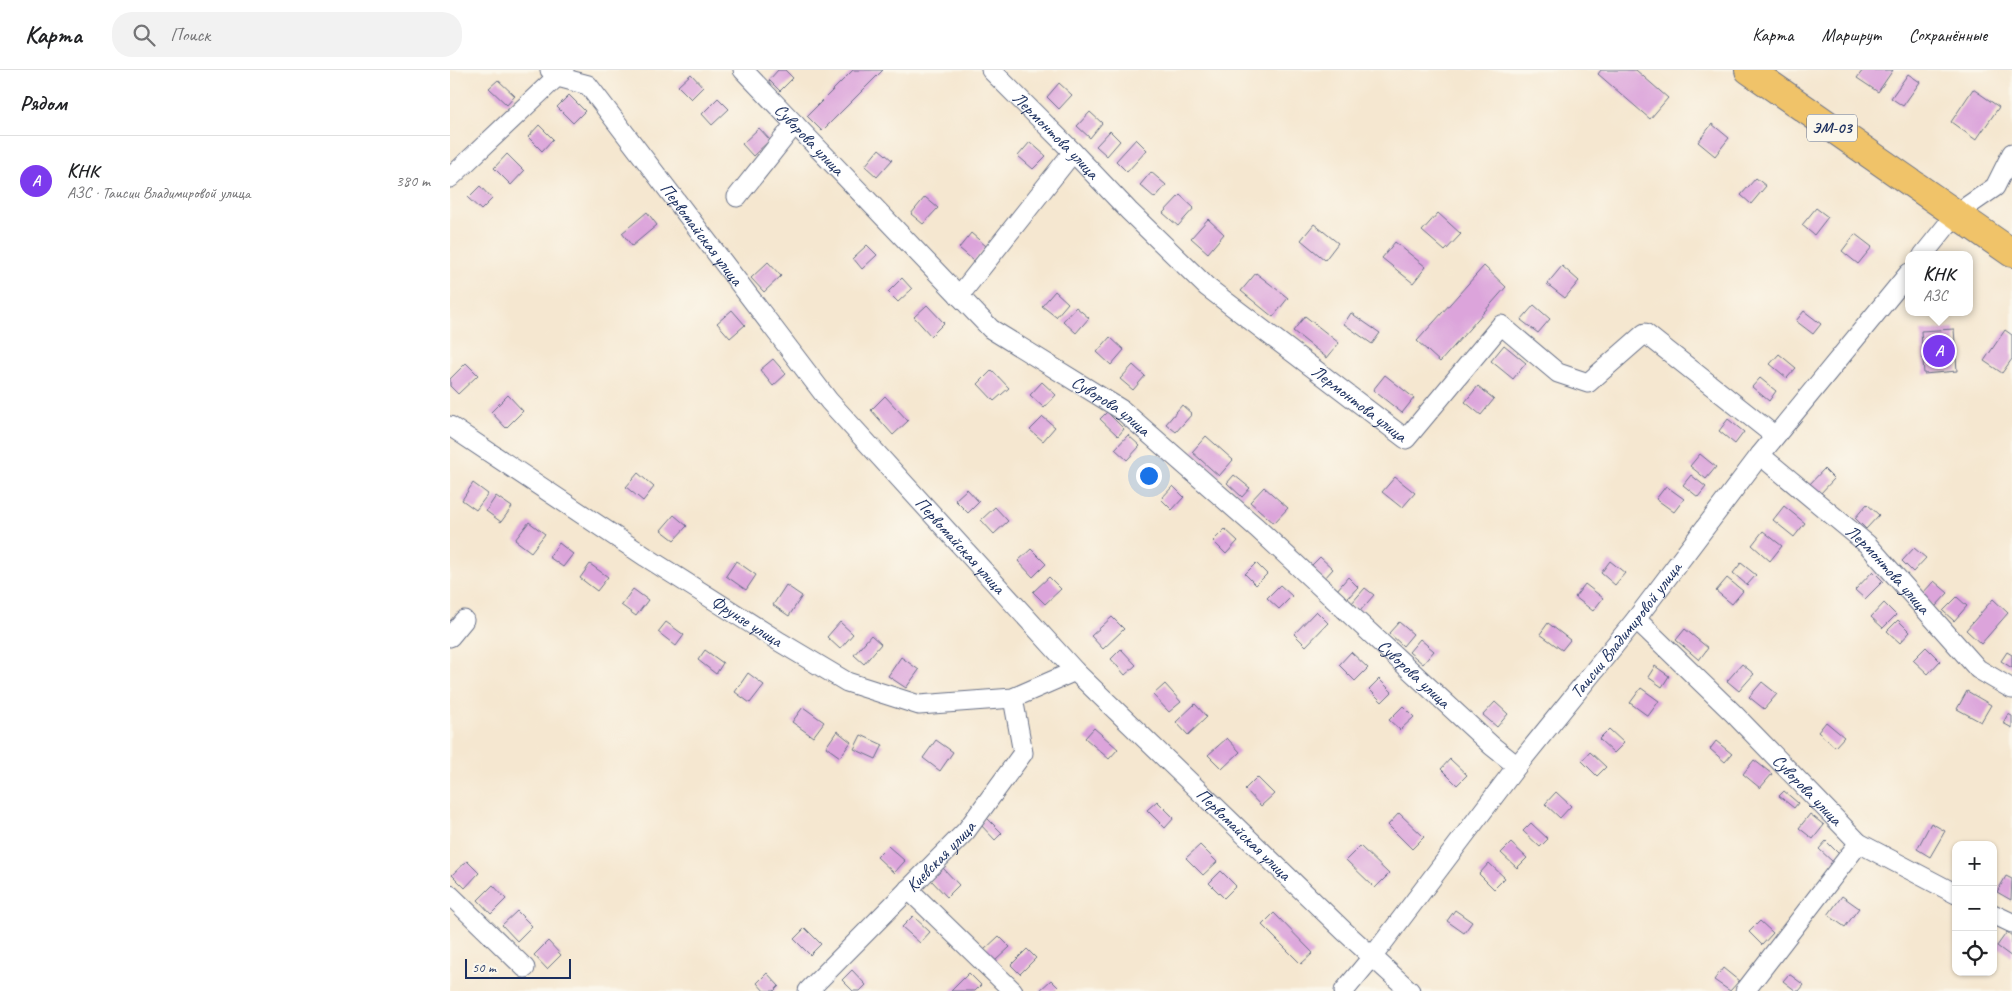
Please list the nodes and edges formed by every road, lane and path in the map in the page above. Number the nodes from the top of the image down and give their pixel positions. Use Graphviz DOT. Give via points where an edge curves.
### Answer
graph roads {
  1 [pos="742,70"];
  2 [pos="990,70"];
  3 [pos="1749,70"];
  4 [pos="558,72"];
  5 [pos="795,124"];
  6 [pos="1073,152"];
  7 [pos="2012,153"];
  8 [pos="450,178"];
  9 [pos="738,197"];
  10 [pos="1956,214"];
  11 [pos="1926,251"];
  12 [pos="2012,253"];
  13 [pos="1905,278"];
  14 [pos="959,296"];
  15 [pos="450,426"];
  16 [pos="1775,436"];
  17 [pos="1760,455"];
  18 [pos="1636,619"];
  19 [pos="464,620"];
  20 [pos="450,637"];
  21 [pos="1075,671"];
  22 [pos="2012,689"];
  23 [pos="1013,698"];
  24 [pos="1517,766"];
  25 [pos="1859,843"];
  26 [pos="908,889"];
  27 [pos="1952,892"];
  28 [pos="450,895"];
  29 [pos="1997,916"];
  30 [pos="2012,923"];
  31 [pos="1373,956"];
  32 [pos="525,968"];
  33 [pos="808,991"];
  34 [pos="1012,991"];
  35 [pos="1344,991"];
  36 [pos="1410,991"];
  37 [pos="1745,991"];
  1 -- 5 [label="street, Суворова улица"];
  2 -- 6 [label="street, Лермонтова улица"];
  3 -- 10 [label="highway, ЭМ-03"];
  4 -- 8 [label="street"];
  4 -- 21 [label="street, Первомайская улица" via="588,85 829,402"];
  5 -- 9 [label="street"];
  5 -- 14 [label="street, Суворова улица"];
  6 -- 14 [label="street"];
  6 -- 16 [label="street, Лермонтова улица" via="1207,287 1406,439 1501,325 1558,373 1588,383 1645,333"];
  7 -- 10 [label="street" via="1995,187"];
  10 -- 11 [label="street"];
  10 -- 12 [label="highway, ЭМ-03"];
  13 -- 16 [label="street, Таисии Владимировой улица"];
  14 -- 24 [label="street, Суворова улица" via="991,329 1122,410 1257,528"];
  15 -- 23 [label="street, Фрунзе улица" via="646,557 847,682 919,705"];
  16 -- 17 [label="street, Таисии Владимировой улица"];
  17 -- 18 [label="street, Таисии Владимировой улица"];
  17 -- 22 [label="street, Лермонтова улица" via="1867,544 1978,669"];
  18 -- 24 [label="street, Таисии Владимировой улица"];
  18 -- 25 [label="street, Суворова улица"];
  19 -- 20 [label="street"];
  21 -- 23 [label="street, Фрунзе улица"];
  21 -- 31 [label="street, Первомайская улица"];
  23 -- 26 [label="street, Киевская улица" via="1023,753 966,830"];
  24 -- 31 [label="street, Таисии Владимировой улица"];
  25 -- 27 [label="street, Суворова улица"];
  25 -- 37 [label="street"];
  26 -- 33 [label="street, Киевская улица"];
  26 -- 34 [label="street"];
  28 -- 32 [label="street"];
  29 -- 30 [label="street"];
  31 -- 35 [label="street, Таисии Владимировой улица"];
  31 -- 36 [label="street, Первомайская улица"];
}
